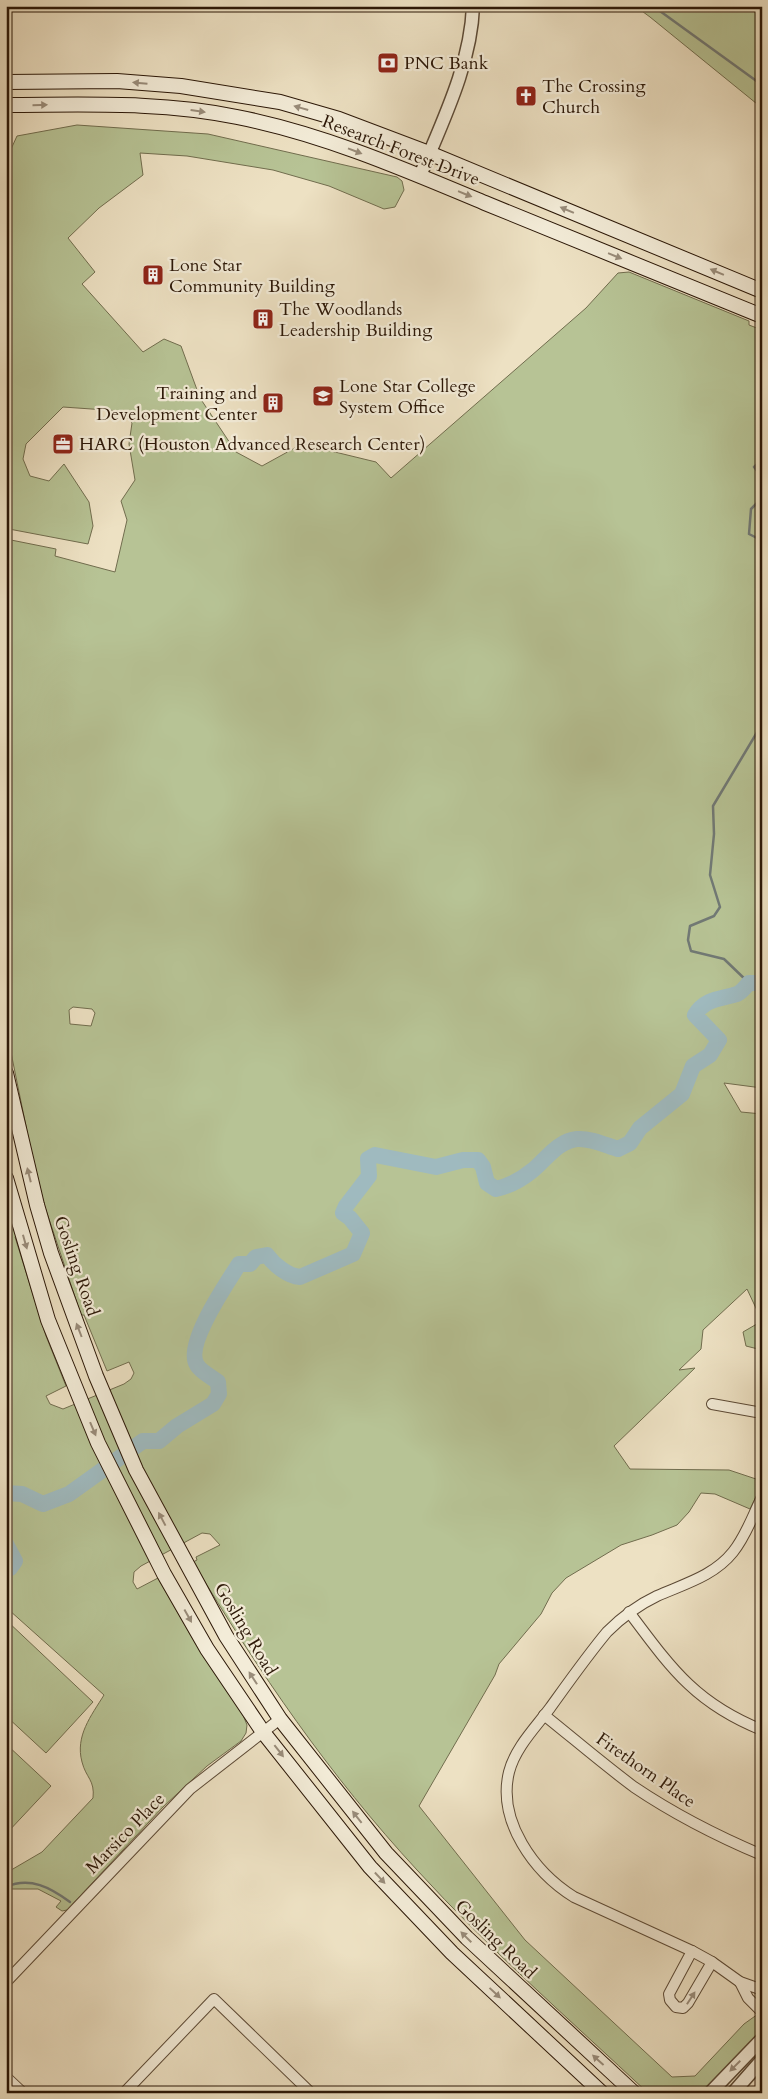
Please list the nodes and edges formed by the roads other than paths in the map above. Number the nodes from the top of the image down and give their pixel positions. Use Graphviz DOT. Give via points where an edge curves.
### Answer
graph roads {
  1 [pos="473,6"];
  2 [pos="6,73"];
  3 [pos="6,82"];
  4 [pos="33,82"];
  5 [pos="12,105"];
  6 [pos="6,114"];
  7 [pos="429,152"];
  8 [pos="420,176"];
  9 [pos="762,291"];
  10 [pos="762,316"];
  11 [pos="6,1073"];
  12 [pos="7,1186"];
  13 [pos="11,1214"];
  14 [pos="712,1404"];
  15 [pos="762,1413"];
  16 [pos="762,1497"];
  17 [pos="630,1612"];
  18 [pos="544,1715"];
  19 [pos="280,1719"];
  20 [pos="762,1730"];
  21 [pos="263,1732"];
  22 [pos="762,1855"];
  23 [pos="692,1951"];
  24 [pos="712,1962"];
  25 [pos="6,1982"];
  26 [pos="740,1982"];
  27 [pos="762,1992"];
  28 [pos="762,2012"];
  29 [pos="762,2040"];
  30 [pos="762,2060"];
  31 [pos="6,2077"];
  32 [pos="23,2093"];
  33 [pos="124,2093"];
  34 [pos="311,2093"];
  35 [pos="602,2093"];
  36 [pos="634,2093"];
  37 [pos="710,2093"];
  38 [pos="734,2093"];
  1 -- 7 [label="street" via="467,52"];
  2 -- 4 [label="main road"];
  3 -- 4 [label="main road, Research Forest Drive"];
  7 -- 4 [label="main road, Research Forest Drive, one-way" via="340,119 242,95 117,81"];
  5 -- 6 [label="main road"];
  5 -- 8 [label="main road, Research Forest Drive, one-way" via="114,104 235,116 332,142"];
  7 -- 8 [label="street"];
  9 -- 7 [label="main road, Research Forest Drive, one-way"];
  8 -- 10 [label="main road, Research Forest Drive, one-way"];
  19 -- 11 [label="main road, Gosling Road, one-way" via="226,1636 184,1562 136,1470 96,1376 51,1253"];
  12 -- 13 [label="main road"];
  13 -- 21 [label="main road, one-way" via="48,1320 116,1480 207,1649"];
  14 -- 15 [label="street"];
  16 -- 17 [label="street" via="739,1544 723,1562 702,1577"];
  17 -- 18 [label="street" via="607,1632"];
  17 -- 20 [label="street" via="682,1680 724,1712"];
  18 -- 22 [label="street, Firethorn Place" via="650,1797 694,1824"];
  18 -- 23 [label="street" via="518,1753 509,1773 510,1812 526,1849 546,1875 566,1891"];
  19 -- 21 [label="street, Marsico Place"];
  36 -- 19 [label="main road, Gosling Road, one-way" via="426,1896 386,1853"];
  21 -- 25 [label="street, Marsico Place" via="190,1789"];
  21 -- 35 [label="main road, one-way" via="370,1867 452,1953"];
  23 -- 24 [label="street"];
  23 -- 24 [label="street, one-way" via="670,1994 670,2000 676,2007 683,2008 688,2003"];
  24 -- 26 [label="street"];
  26 -- 27 [label="street"];
  26 -- 28 [label="street" via="748,1998"];
  29 -- 37 [label="street, one-way"];
  30 -- 38 [label="street"];
  31 -- 32 [label="street"];
  33 -- 34 [label="street" via="214,1999"];
}
